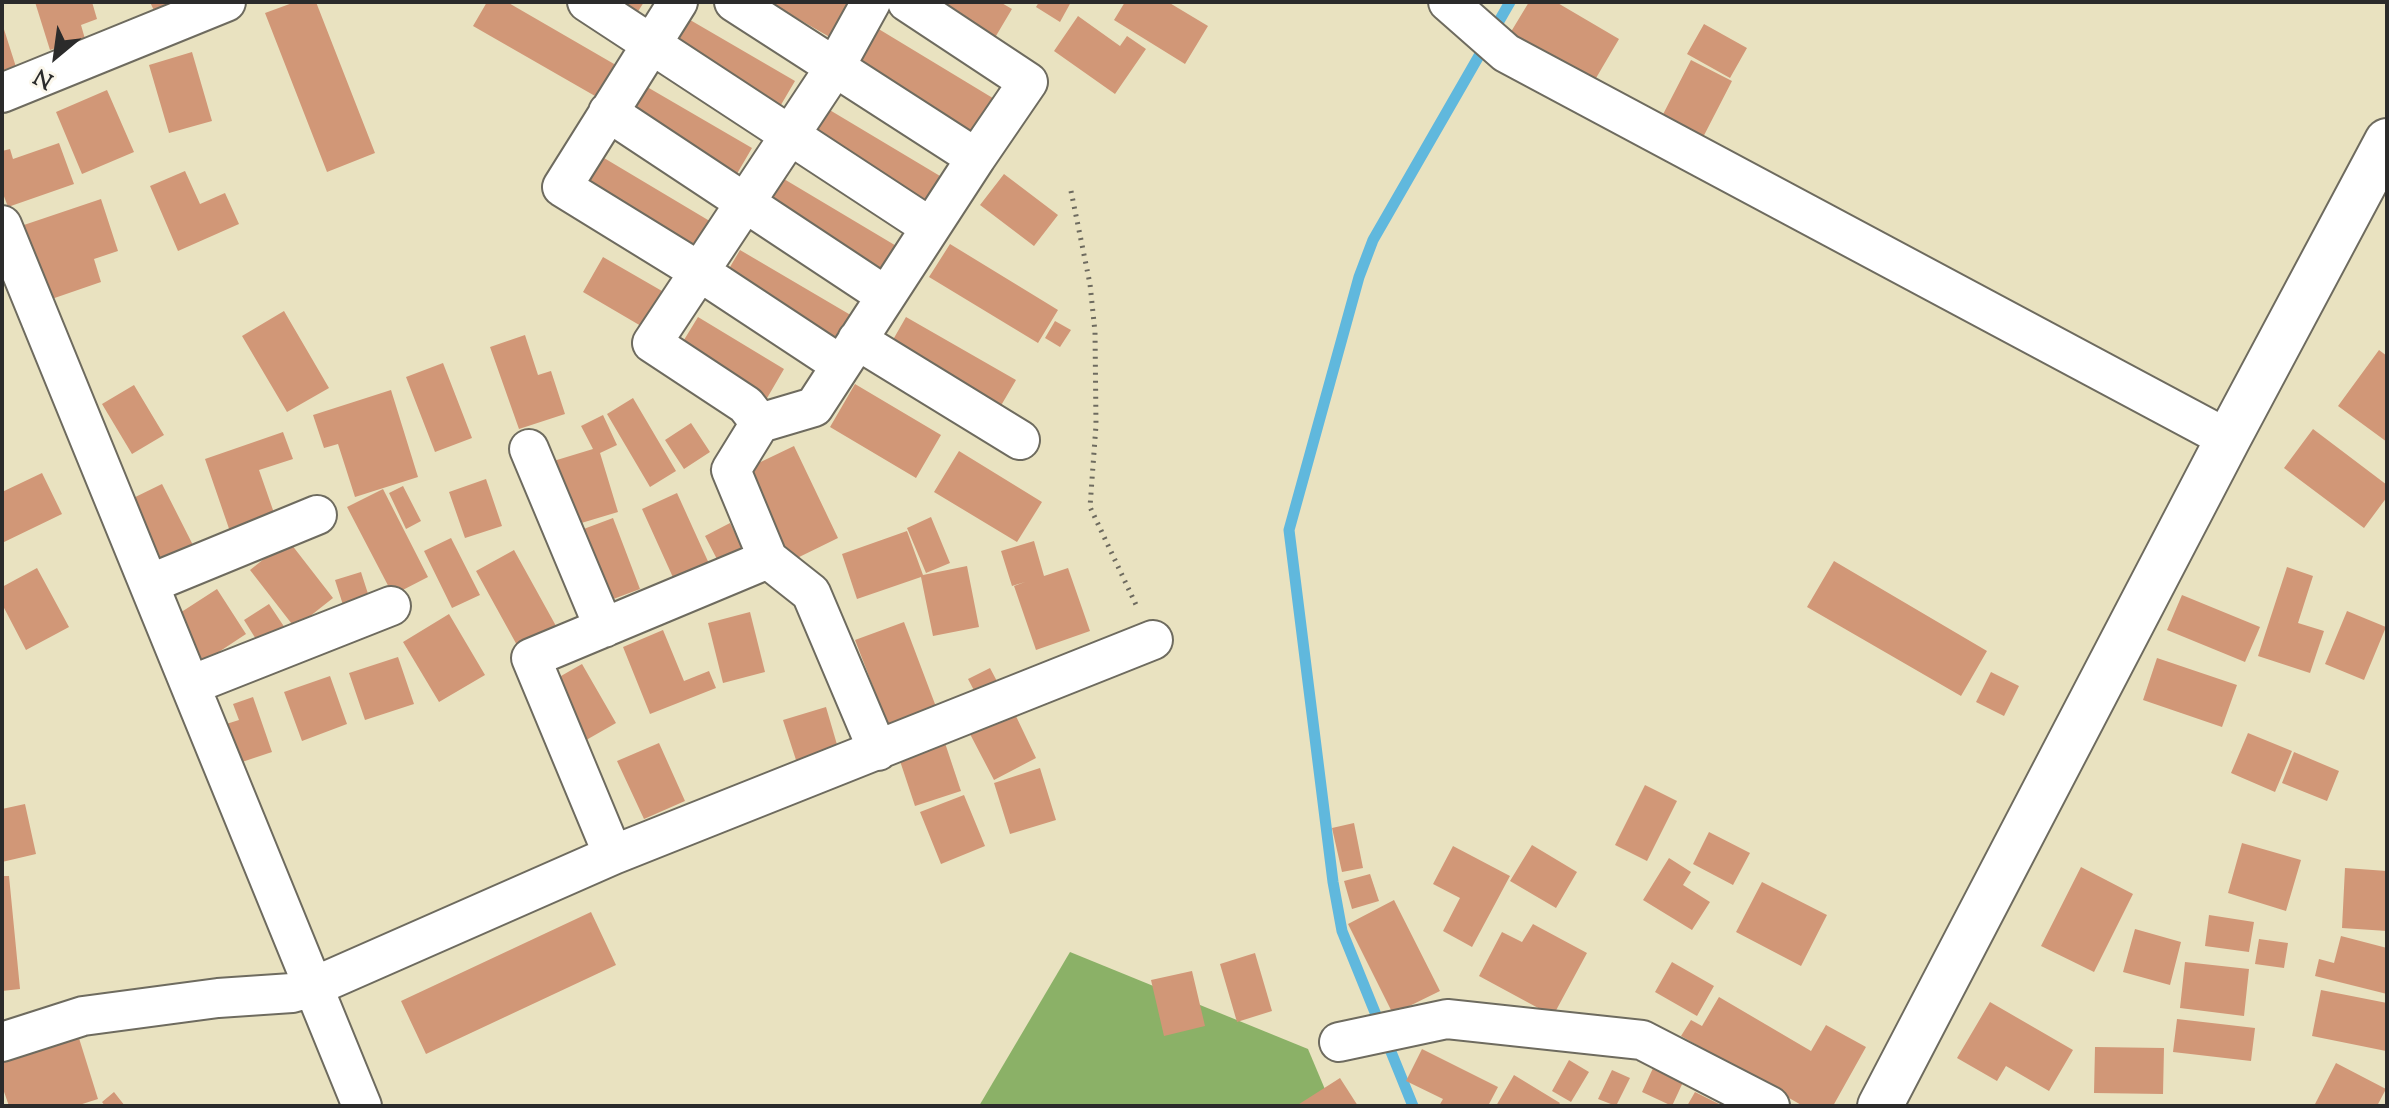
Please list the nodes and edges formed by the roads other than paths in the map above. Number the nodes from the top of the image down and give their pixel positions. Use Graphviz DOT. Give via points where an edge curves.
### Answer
graph roads {
  1 [pos="226,2"];
  2 [pos="587,2"];
  3 [pos="678,2"];
  4 [pos="734,2"];
  5 [pos="871,2"];
  6 [pos="907,2"];
  7 [pos="1448,2"];
  8 [pos="650,45"];
  9 [pos="835,67"];
  10 [pos="2,93"];
  11 [pos="608,112"];
  12 [pos="790,136"];
  13 [pos="2387,141"];
  14 [pos="976,158"];
  15 [pos="745,203"];
  16 [pos="2,225"];
  17 [pos="930,227"];
  18 [pos="700,272"];
  19 [pos="886,296"];
  20 [pos="849,352"];
  21 [pos="760,423"];
  22 [pos="2228,439"];
  23 [pos="1020,440"];
  24 [pos="529,449"];
  25 [pos="317,515"];
  26 [pos="768,559"];
  27 [pos="149,584"];
  28 [pos="391,606"];
  29 [pos="604,628"];
  30 [pos="1153,640"];
  31 [pos="191,685"];
  32 [pos="878,751"];
  33 [pos="613,855"];
  34 [pos="313,987"];
  35 [pos="2,1042"];
  36 [pos="1339,1042"];
  37 [pos="362,1106"];
  38 [pos="1770,1106"];
  39 [pos="1880,1106"];
  1 -- 10 [label="street"];
  2 -- 8 [label="street"];
  3 -- 8 [label="street"];
  4 -- 9 [label="street"];
  5 -- 9 [label="street"];
  6 -- 14 [label="street" via="1028,82"];
  7 -- 22 [label="street" via="1506,53"];
  8 -- 11 [label="street"];
  8 -- 12 [label="street"];
  9 -- 12 [label="street"];
  9 -- 14 [label="street"];
  11 -- 15 [label="street"];
  11 -- 18 [label="street" via="562,187"];
  12 -- 15 [label="street"];
  12 -- 17 [label="street"];
  13 -- 22 [label="street"];
  14 -- 17 [label="street"];
  15 -- 18 [label="street"];
  15 -- 19 [label="street"];
  16 -- 27 [label="street"];
  17 -- 19 [label="street"];
  18 -- 20 [label="street"];
  18 -- 21 [label="street" via="652,343 746,405"];
  19 -- 20 [label="street"];
  20 -- 21 [label="street" via="814,407"];
  20 -- 23 [label="street"];
  21 -- 26 [label="street" via="731,470"];
  22 -- 39 [label="street"];
  24 -- 29 [label="street"];
  25 -- 27 [label="street"];
  26 -- 29 [label="street"];
  26 -- 32 [label="street" via="811,593"];
  27 -- 31 [label="street"];
  28 -- 31 [label="street"];
  29 -- 33 [label="street" via="531,658"];
  30 -- 32 [label="street"];
  31 -- 34 [label="street"];
  32 -- 33 [label="street"];
  33 -- 34 [label="street"];
  34 -- 35 [label="street" via="83,1016"];
  34 -- 37 [label="street"];
  36 -- 38 [label="street" via="1447,1019 1642,1040"];
}
